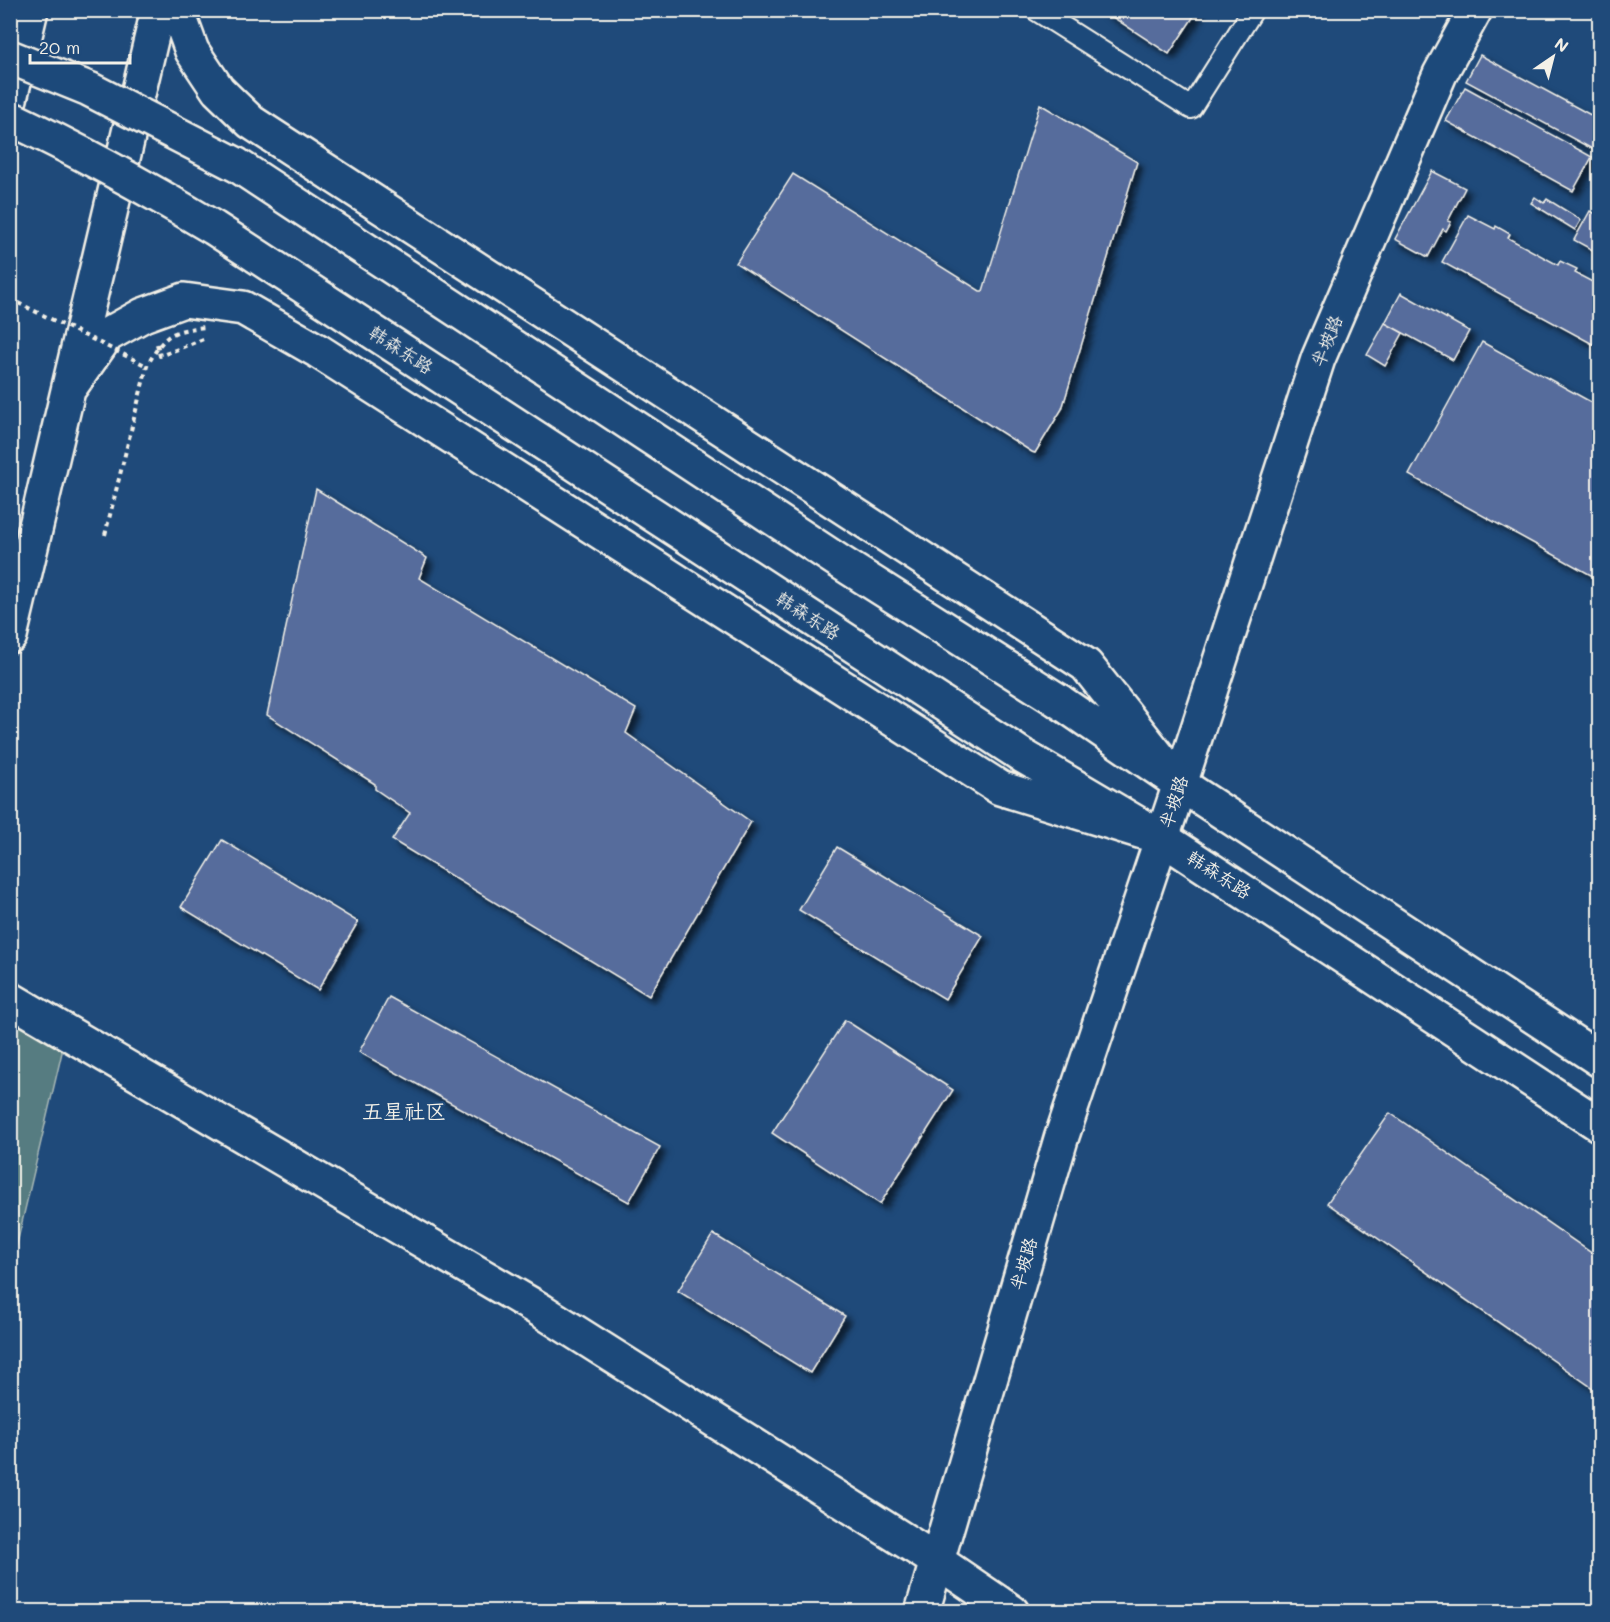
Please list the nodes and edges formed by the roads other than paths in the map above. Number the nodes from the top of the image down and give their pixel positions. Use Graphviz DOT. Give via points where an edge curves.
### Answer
graph roads {
  1 [pos="31,10"];
  2 [pos="158,10"];
  3 [pos="177,10"];
  4 [pos="1036,10"];
  5 [pos="1253,10"];
  6 [pos="1475,10"];
  7 [pos="10,57"];
  8 [pos="10,99"];
  9 [pos="10,118"];
  10 [pos="71,386"];
  11 [pos="10,636"];
  12 [pos="1180,784"];
  13 [pos="1162,838"];
  14 [pos="10,999"];
  15 [pos="1599,1060"];
  16 [pos="1599,1125"];
  17 [pos="937,1561"];
  18 [pos="922,1611"];
  19 [pos="1012,1611"];
  1 -- 8 [label="main road"];
  2 -- 10 [label="main road"];
  3 -- 12 [label="main road" via="192,51 218,90 251,122 1086,665"];
  4 -- 5 [label="lane" via="1191,108"];
  6 -- 12 [label="main road, 半坡路" via="1440,75 1318,359"];
  7 -- 12 [label="main road, bridge" via="89,89 237,165"];
  9 -- 13 [label="main road, 韩森东路, bridge" via="135,181 214,228 1023,756"];
  10 -- 11 [label="main road"];
  10 -- 13 [label="main road" via="107,335 143,315 184,300 243,308 318,351 999,788"];
  12 -- 13 [label="main road, 半坡路"];
  12 -- 15 [label="main road"];
  13 -- 16 [label="main road, 韩森东路"];
  13 -- 17 [label="main road, 半坡路" via="1060,1139"];
  14 -- 17 [label="main road" via="542,1311"];
  17 -- 18 [label="main road, 半坡路"];
  17 -- 19 [label="main road"];
}
